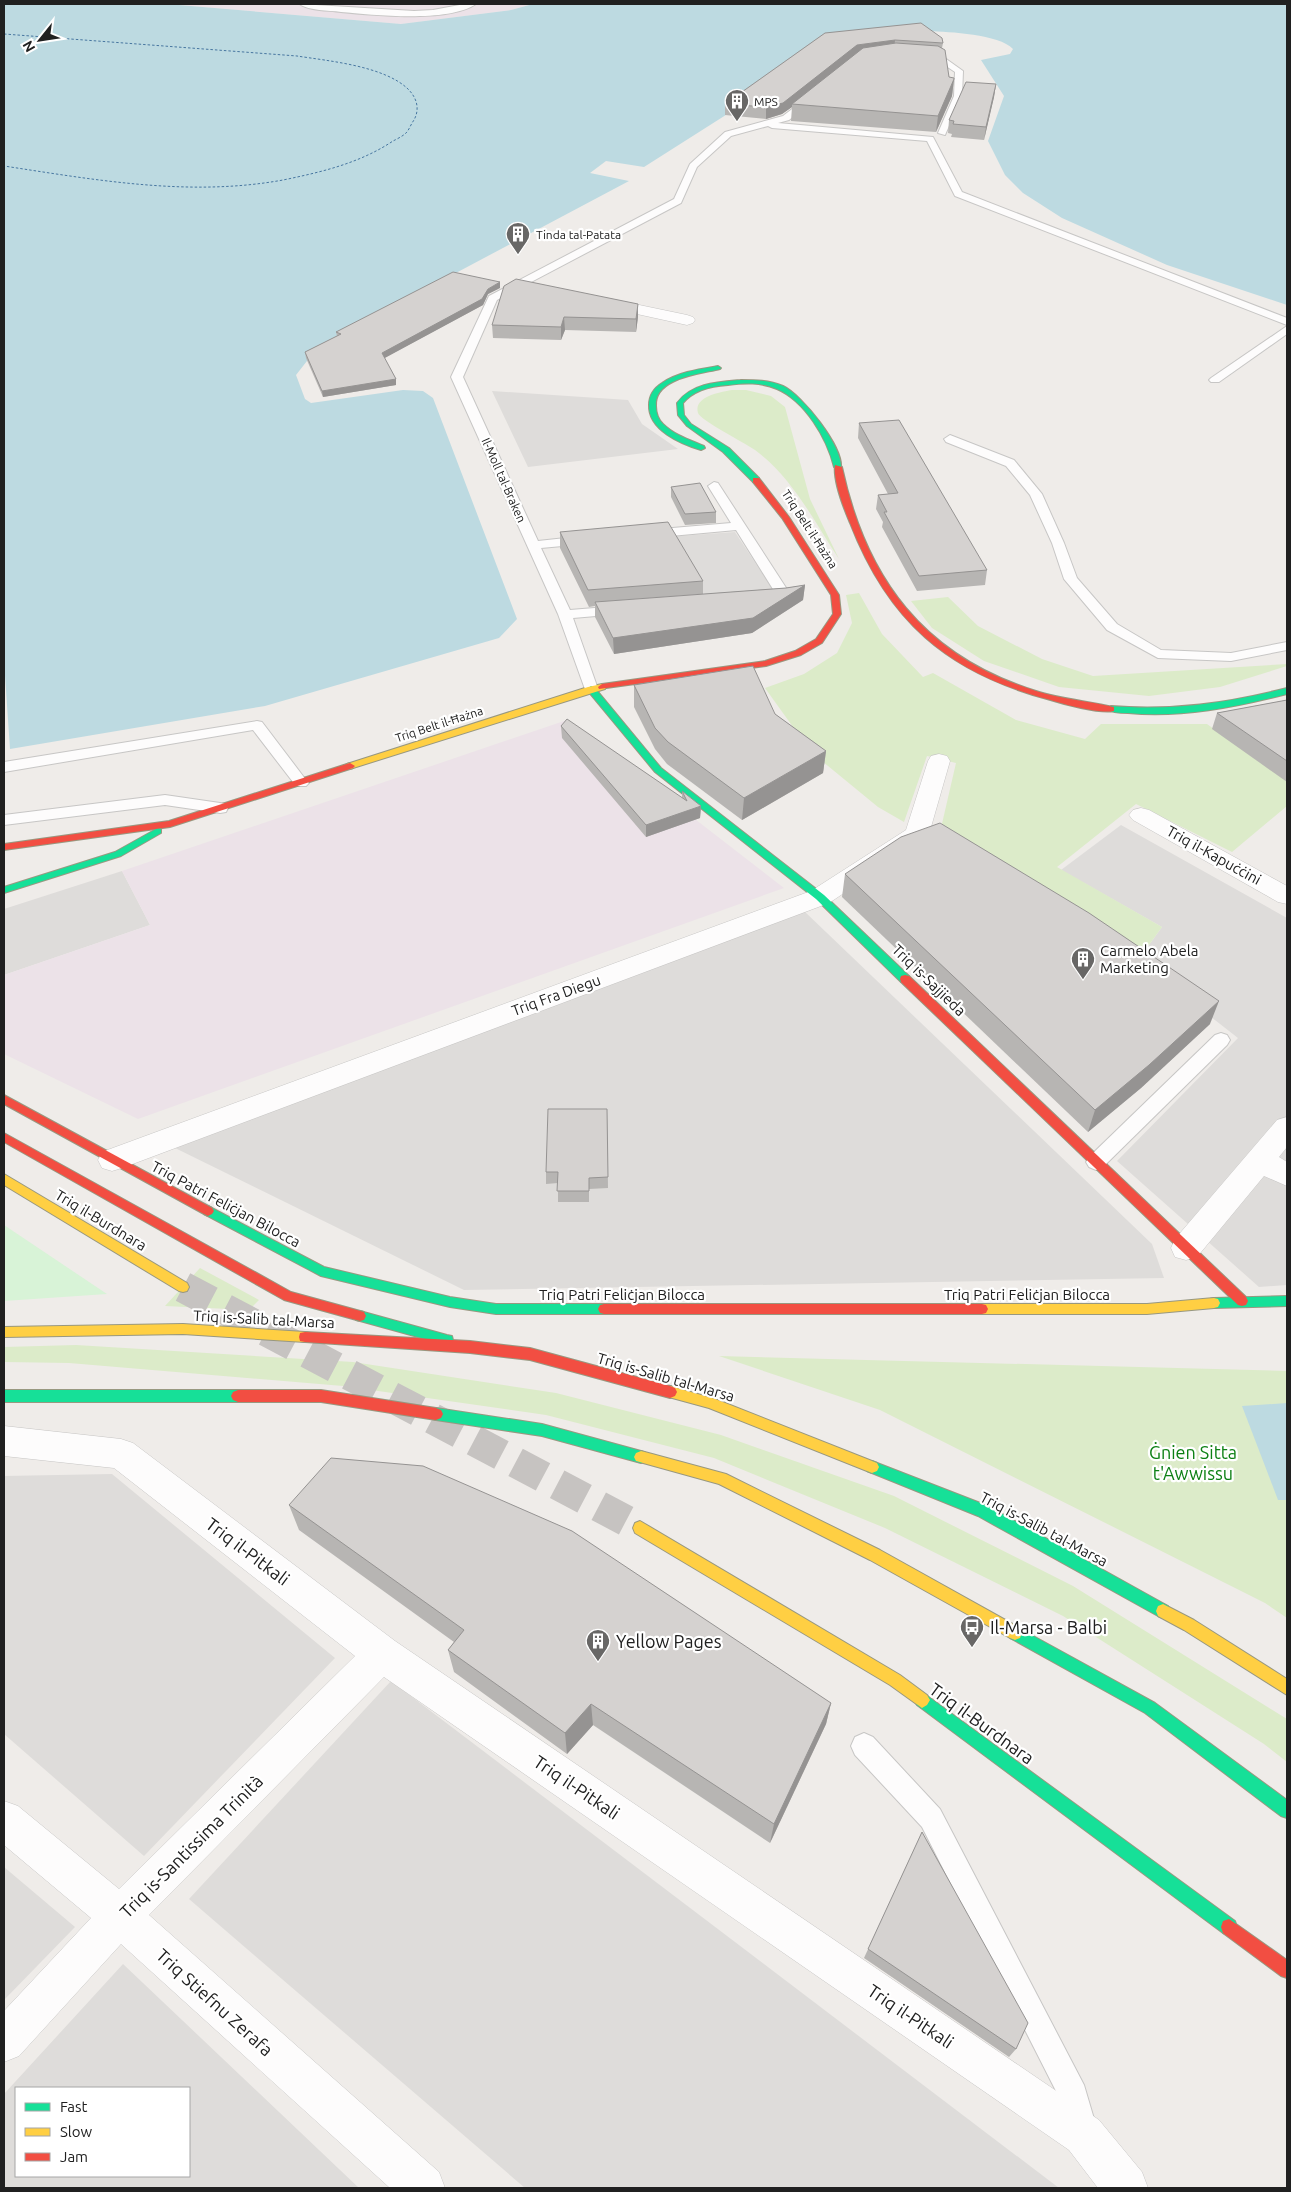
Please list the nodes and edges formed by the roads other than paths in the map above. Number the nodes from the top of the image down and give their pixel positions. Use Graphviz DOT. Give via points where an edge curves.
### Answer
graph roads {
  1 [pos="303,4"];
  2 [pos="472,4"];
  3 [pos="912,56"];
  4 [pos="822,89"];
  5 [pos="763,124"];
  6 [pos="942,133"];
  7 [pos="518,286"];
  8 [pos="537,289"];
  9 [pos="584,299"];
  10 [pos="687,320"];
  11 [pos="1287,322"];
  12 [pos="1287,329"];
  13 [pos="727,368"];
  14 [pos="1215,380"];
  15 [pos="829,418"];
  16 [pos="950,439"];
  17 [pos="836,458"];
  18 [pos="714,486"];
  19 [pos="771,494"];
  20 [pos="740,526"];
  21 [pos="632,536"];
  22 [pos="592,539"];
  23 [pos="533,545"];
  24 [pos="757,599"];
  25 [pos="632,609"];
  26 [pos="565,614"];
  27 [pos="1287,646"];
  28 [pos="591,689"];
  29 [pos="1287,691"];
  30 [pos="939,760"];
  31 [pos="4,767"];
  32 [pos="301,783"];
  33 [pos="220,808"];
  34 [pos="1141,814"];
  35 [pos="4,820"];
  36 [pos="170,824"];
  37 [pos="4,847"];
  38 [pos="4,890"];
  39 [pos="1287,896"];
  40 [pos="820,897"];
  41 [pos="1221,1040"];
  42 [pos="4,1099"];
  43 [pos="1287,1128"];
  44 [pos="4,1137"];
  45 [pos="112,1160"];
  46 [pos="1259,1160"];
  47 [pos="1096,1162"];
  48 [pos="1287,1175"];
  49 [pos="4,1178"];
  50 [pos="1186,1248"];
  51 [pos="183,1288"];
  52 [pos="1242,1300"];
  53 [pos="1287,1301"];
  54 [pos="4,1332"];
  55 [pos="470,1347"];
  56 [pos="4,1396"];
  57 [pos="4,1441"];
  58 [pos="640,1528"];
  59 [pos="382,1654"];
  60 [pos="1287,1688"];
  61 [pos="864,1746"];
  62 [pos="1287,1810"];
  63 [pos="4,1820"];
  64 [pos="120,1916"];
  65 [pos="1287,1970"];
  66 [pos="4,2041"];
  67 [pos="1084,2135"];
  68 [pos="423,2188"];
  69 [pos="1126,2188"];
  1 -- 2 [label="lane" via="315,8 421,14"];
  3 -- 6 [label="lane" via="939,58 958,71 958,96"];
  4 -- 5 [label="lane, Il-Moll tal-Braken" via="786,118"];
  5 -- 7 [label="lane, Il-Moll tal-Braken" via="728,134 693,166 678,201"];
  5 -- 11 [label="lane" via="930,139 958,194"];
  7 -- 8 [label="street"];
  7 -- 23 [label="lane, Il-Moll tal-Braken" via="493,298 457,377"];
  9 -- 10 [label="street"];
  12 -- 14 [label="lane"];
  13 -- 19 [label="main road" via="693,372 673,379 651,400 652,413 660,425 714,454"];
  15 -- 17 [label="main road"];
  16 -- 27 [label="lane" via="1010,464 1036,494 1071,579 1112,627 1158,654 1231,657"];
  17 -- 19 [label="main road, Triq Belt il-Ħażna" via="805,404 784,389 750,381 731,381 698,389 686,396 680,404 680,414 686,422 727,451"];
  17 -- 29 [label="main road, Triq Belt il-Ħażna" via="846,503 896,602 941,646 974,668 1014,686 1117,710 1168,712 1218,707"];
  18 -- 20 [label="lane"];
  19 -- 28 [label="main road, Triq Belt il-Ħażna" via="834,592 837,614 819,641 798,653 766,663"];
  20 -- 21 [label="lane"];
  20 -- 24 [label="lane" via="785,597"];
  22 -- 23 [label="lane"];
  23 -- 26 [label="lane, Il-Moll tal-Braken"];
  25 -- 26 [label="lane"];
  26 -- 28 [label="lane, Il-Moll tal-Braken"];
  28 -- 32 [label="main road, Triq Belt il-Ħażna"];
  28 -- 40 [label="main road, Triq is-Sajjieda" via="658,770"];
  30 -- 40 [label="street, Triq Fra Diegu" via="916,834"];
  31 -- 32 [label="lane" via="256,725"];
  32 -- 33 [label="main road, Triq Belt il-Ħażna"];
  33 -- 35 [label="lane" via="165,800"];
  33 -- 36 [label="main road, Triq Belt il-Ħażna"];
  34 -- 39 [label="street, Triq il-Kapuċċini"];
  36 -- 37 [label="main road, Triq Belt il-Ħażna"];
  36 -- 38 [label="main road" via="118,854"];
  40 -- 45 [label="street, Triq Fra Diegu"];
  40 -- 47 [label="main road, Triq is-Sajjieda"];
  41 -- 47 [label="lane"];
  42 -- 45 [label="main road, Triq Patri Feliċjan Bilocca"];
  43 -- 46 [label="street"];
  44 -- 55 [label="main road" via="288,1296"];
  45 -- 52 [label="main road, Triq Patri Feliċjan Bilocca" via="321,1271 450,1302 496,1308 1148,1309"];
  46 -- 48 [label="street"];
  46 -- 50 [label="street"];
  47 -- 50 [label="main road, Triq is-Sajjieda"];
  49 -- 51 [label="main road, Triq il-Burdnara"];
  50 -- 52 [label="main road, Triq is-Sajjieda"];
  52 -- 53 [label="main road, Triq Patri Feliċjan Bilocca"];
  54 -- 55 [label="main road, Triq is-Salib tal-Marsa" via="183,1329"];
  55 -- 60 [label="main road, Triq is-Salib tal-Marsa" via="530,1354 710,1403 984,1511 1189,1625"];
  56 -- 62 [label="main road" via="321,1396 542,1430 721,1478 875,1555 1150,1708"];
  57 -- 59 [label="street, Triq il-Pitkali" via="121,1454"];
  58 -- 65 [label="main road, Triq il-Burdnara" via="895,1680"];
  59 -- 64 [label="street, Triq is-Santissima Trinità"];
  59 -- 67 [label="street, Triq il-Pitkali"];
  61 -- 67 [label="lane" via="931,1818 1074,2095"];
  63 -- 64 [label="street, Triq Stiefnu Zerafa"];
  64 -- 66 [label="street, Triq is-Santissima Trinità"];
  64 -- 68 [label="street, Triq Stiefnu Zerafa"];
  67 -- 69 [label="street, Triq il-Pitkali"];
}
